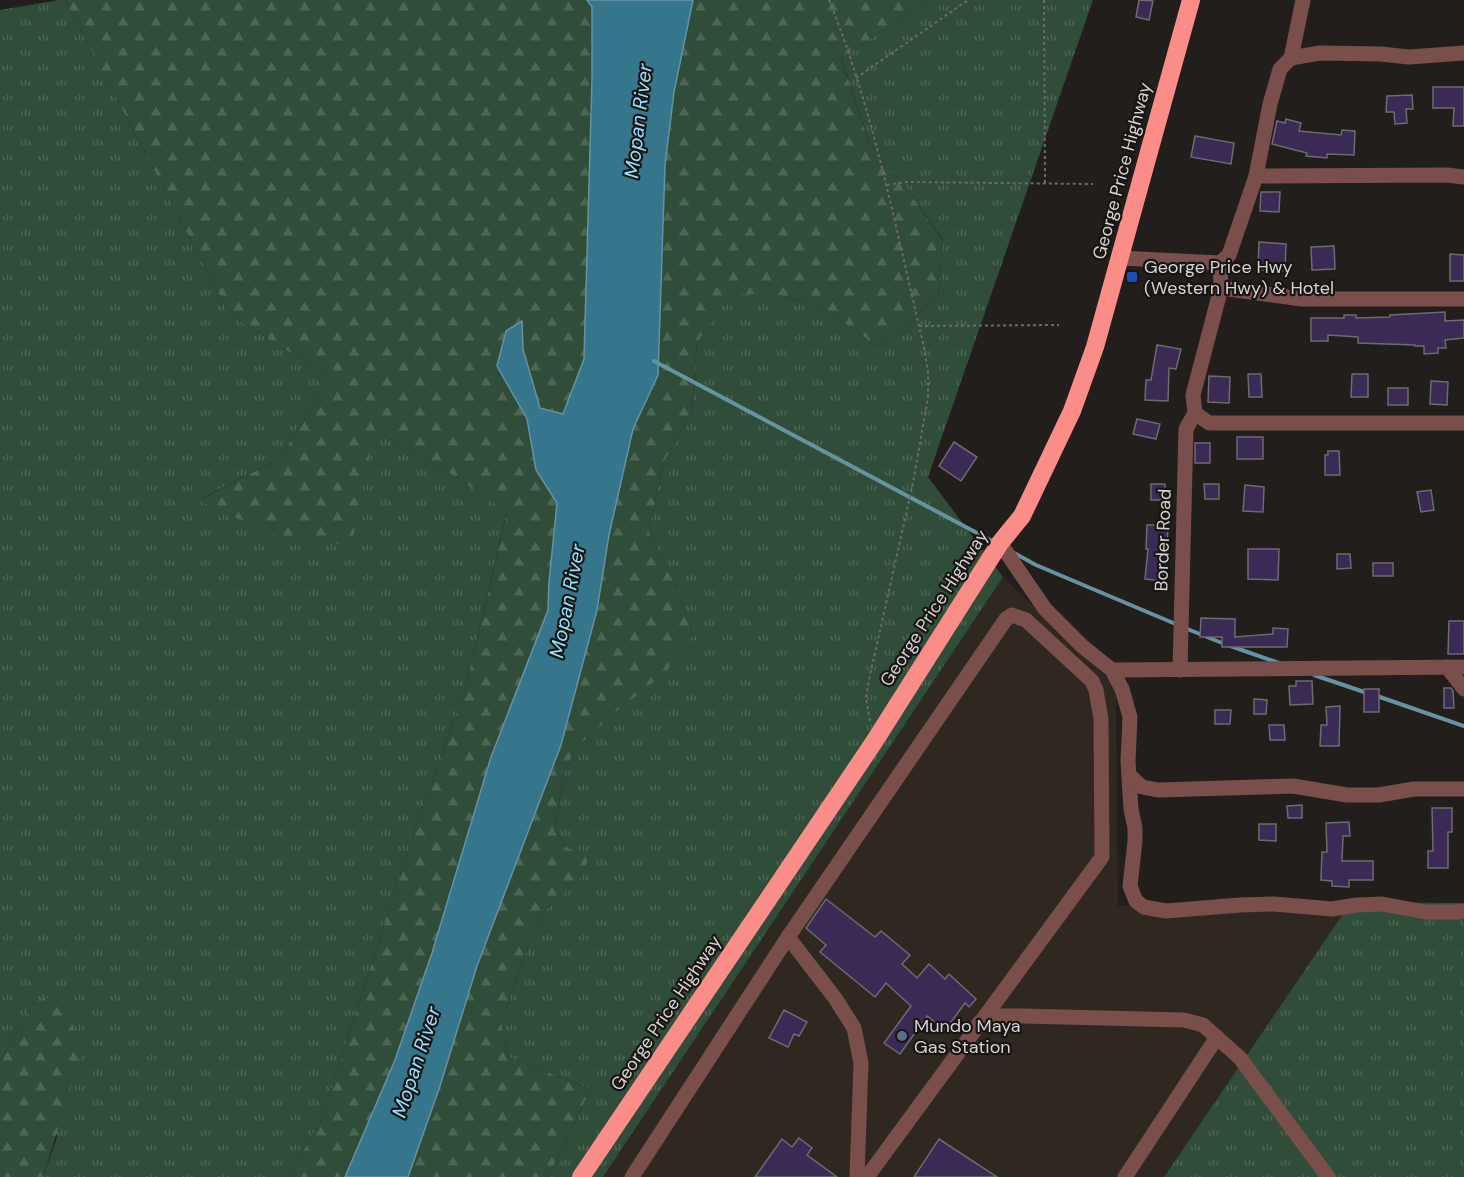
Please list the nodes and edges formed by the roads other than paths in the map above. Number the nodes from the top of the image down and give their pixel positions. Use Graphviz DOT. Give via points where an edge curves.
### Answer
graph roads {
  1 [pos="1191,0"];
  2 [pos="1303,0"];
  3 [pos="1464,53"];
  4 [pos="1292,58"];
  5 [pos="1256,176"];
  6 [pos="1464,177"];
  7 [pos="1120,258"];
  8 [pos="1220,263"];
  9 [pos="1221,288"];
  10 [pos="1464,299"];
  11 [pos="1195,414"];
  12 [pos="1464,423"];
  13 [pos="1000,543"];
  14 [pos="1447,667"];
  15 [pos="1464,667"];
  16 [pos="1112,670"];
  17 [pos="1180,670"];
  18 [pos="1464,689"];
  19 [pos="1129,775"];
  20 [pos="1464,789"];
  21 [pos="1464,910"];
  22 [pos="788,937"];
  23 [pos="979,1023"];
  24 [pos="1217,1037"];
  25 [pos="581,1177"];
  26 [pos="632,1177"];
  27 [pos="857,1177"];
  28 [pos="867,1177"];
  29 [pos="1125,1177"];
  30 [pos="1328,1177"];
  1 -- 7 [label="highway, George Price Highway"];
  2 -- 4 [label="street"];
  3 -- 4 [label="street" via="1409,57 1320,53"];
  4 -- 5 [label="street" via="1280,69 1269,104"];
  5 -- 6 [label="street"];
  5 -- 8 [label="street" via="1229,255"];
  7 -- 8 [label="street"];
  7 -- 13 [label="highway, George Price Highway" via="1072,411 1022,516"];
  8 -- 9 [label="street, Border Road"];
  9 -- 10 [label="street" via="1302,299"];
  9 -- 11 [label="street, Border Road" via="1193,395"];
  11 -- 12 [label="street" via="1209,423"];
  11 -- 17 [label="street, Border Road" via="1186,429"];
  13 -- 16 [label="street" via="1045,609"];
  13 -- 25 [label="highway, George Price Highway" via="874,742"];
  14 -- 15 [label="street"];
  14 -- 17 [label="street"];
  14 -- 18 [label="street"];
  16 -- 17 [label="street"];
  16 -- 19 [label="street" via="1130,717"];
  19 -- 20 [label="street" via="1142,787 1158,790 1293,786 1347,795 1378,795 1414,789"];
  19 -- 21 [label="street" via="1135,828 1130,886 1136,901 1144,907 1166,911 1274,904 1332,909 1382,904 1425,912"];
  22 -- 23 [label="street" via="1006,619 1018,616 1092,681 1096,690 1101,719 1102,856"];
  22 -- 26 [label="street"];
  22 -- 27 [label="street" via="854,1028 861,1063"];
  23 -- 24 [label="street" via="1002,1016 1184,1020 1203,1025"];
  23 -- 28 [label="street"];
  24 -- 29 [label="street"];
  24 -- 30 [label="street" via="1240,1058"];
}
